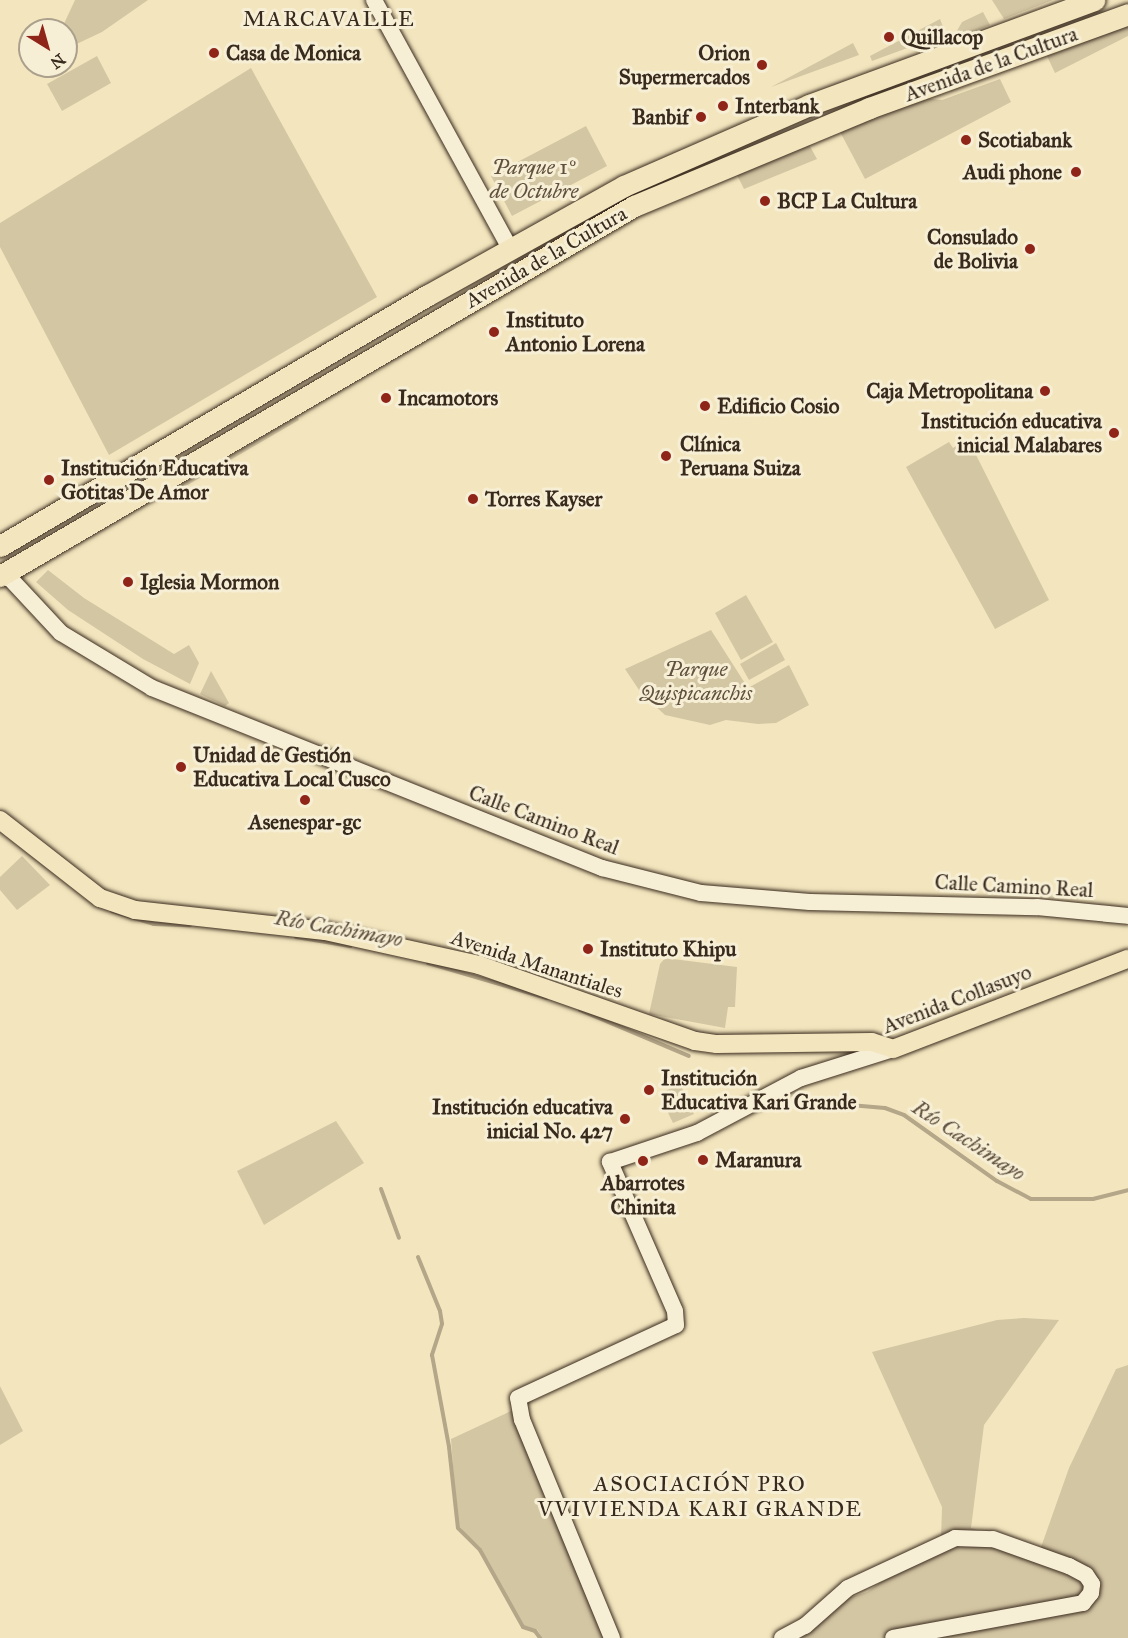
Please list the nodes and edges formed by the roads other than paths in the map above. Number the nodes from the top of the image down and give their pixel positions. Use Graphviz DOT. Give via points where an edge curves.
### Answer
graph roads {
  1 [pos="374,0"];
  2 [pos="1094,0"];
  3 [pos="1128,14"];
  4 [pos="510,248"];
  5 [pos="401,311"];
  6 [pos="415,333"];
  7 [pos="198,430"];
  8 [pos="210,451"];
  9 [pos="0,546"];
  10 [pos="2,576"];
  11 [pos="0,820"];
  12 [pos="1128,916"];
  13 [pos="1128,959"];
  14 [pos="893,1049"];
  15 [pos="612,1638"];
  16 [pos="782,1638"];
  17 [pos="892,1638"];
  1 -- 4 [label="street"];
  2 -- 4 [label="highway, Avenida de la Cultura" via="716,143 624,186"];
  3 -- 6 [label="highway, Avenida de la Cultura" via="860,112 634,206"];
  4 -- 5 [label="highway, Avenida de la Cultura"];
  5 -- 6 [label="highway"];
  5 -- 7 [label="highway, Avenida de la Cultura"];
  6 -- 8 [label="highway, Avenida de la Cultura"];
  7 -- 8 [label="highway"];
  7 -- 9 [label="highway, Avenida de la Cultura"];
  8 -- 10 [label="highway, Avenida de la Cultura"];
  10 -- 12 [label="street, Calle Camino Real" via="61,633 152,688 602,868 701,893 810,902 1037,907"];
  11 -- 14 [label="main road, Avenida Manantiales" via="100,898 135,910 325,931 479,965 695,1041 872,1042"];
  13 -- 14 [label="main road, Avenida Collasuyo"];
  14 -- 15 [label="street, Avenida Collasuyo" via="801,1078 724,1121 615,1164 675,1311 676,1326 518,1398 522,1420"];
  16 -- 17 [label="street" via="805,1626 848,1588 955,1538 993,1539 1069,1566 1086,1575 1092,1584 1083,1603"];
}
